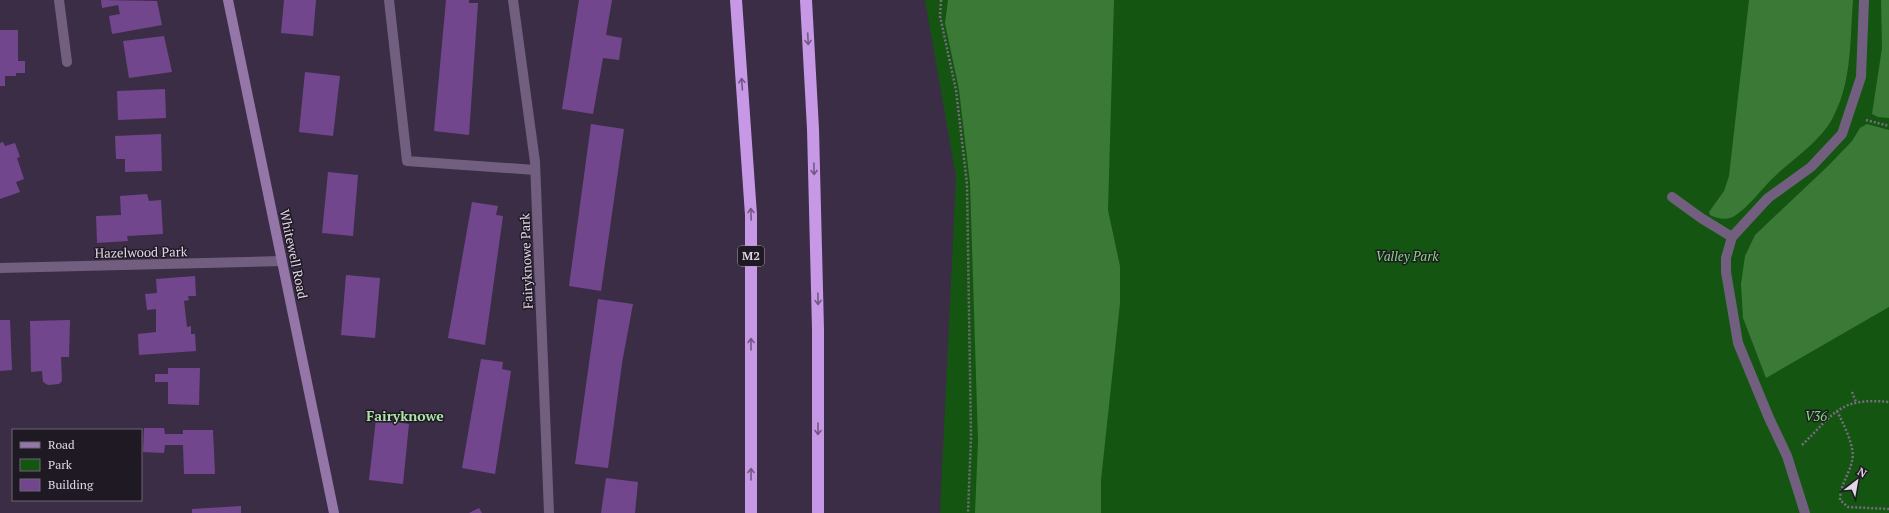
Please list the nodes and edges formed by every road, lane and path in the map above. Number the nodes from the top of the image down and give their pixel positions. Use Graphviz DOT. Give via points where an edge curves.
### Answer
graph roads {
  1 [pos="59,0"];
  2 [pos="228,0"];
  3 [pos="389,0"];
  4 [pos="521,0"];
  5 [pos="736,0"];
  6 [pos="806,0"];
  7 [pos="941,0"];
  8 [pos="1864,0"];
  9 [pos="513,5"];
  10 [pos="67,62"];
  11 [pos="535,170"];
  12 [pos="1672,197"];
  13 [pos="1732,237"];
  14 [pos="282,261"];
  15 [pos="0,268"];
  16 [pos="1852,392"];
  17 [pos="1856,402"];
  18 [pos="1889,402"];
  19 [pos="1837,410"];
  20 [pos="1787,456"];
  21 [pos="1889,510"];
  22 [pos="334,513"];
  23 [pos="549,513"];
  24 [pos="751,513"];
  25 [pos="818,513"];
  26 [pos="968,513"];
  27 [pos="1805,513"];
  1 -- 10 [label="street"];
  2 -- 14 [label="street, Whitewell Road"];
  3 -- 11 [label="street" via="407,161"];
  4 -- 9 [label="street, Fairyknowe Park"];
  24 -- 5 [label="highway, M2, one-way" via="751,215"];
  6 -- 25 [label="highway, one-way" via="813,129 818,329"];
  7 -- 26 [label="path" via="940,16 956,90 967,184 971,437"];
  8 -- 13 [label="street" via="1861,77 1842,134 1811,167 1768,198"];
  9 -- 11 [label="street, Fairyknowe Park"];
  11 -- 23 [label="street, Fairyknowe Park"];
  12 -- 13 [label="street"];
  13 -- 20 [label="street" via="1726,258 1726,272 1738,343"];
  14 -- 15 [label="street, Hazelwood Park"];
  14 -- 22 [label="street, Whitewell Road"];
  16 -- 17 [label="path"];
  17 -- 18 [label="path"];
  17 -- 19 [label="path"];
  19 -- 20 [label="path" via="1802,446"];
  19 -- 21 [label="path" via="1852,449 1853,460 1843,482 1840,500 1848,507"];
  20 -- 27 [label="street"];
}
